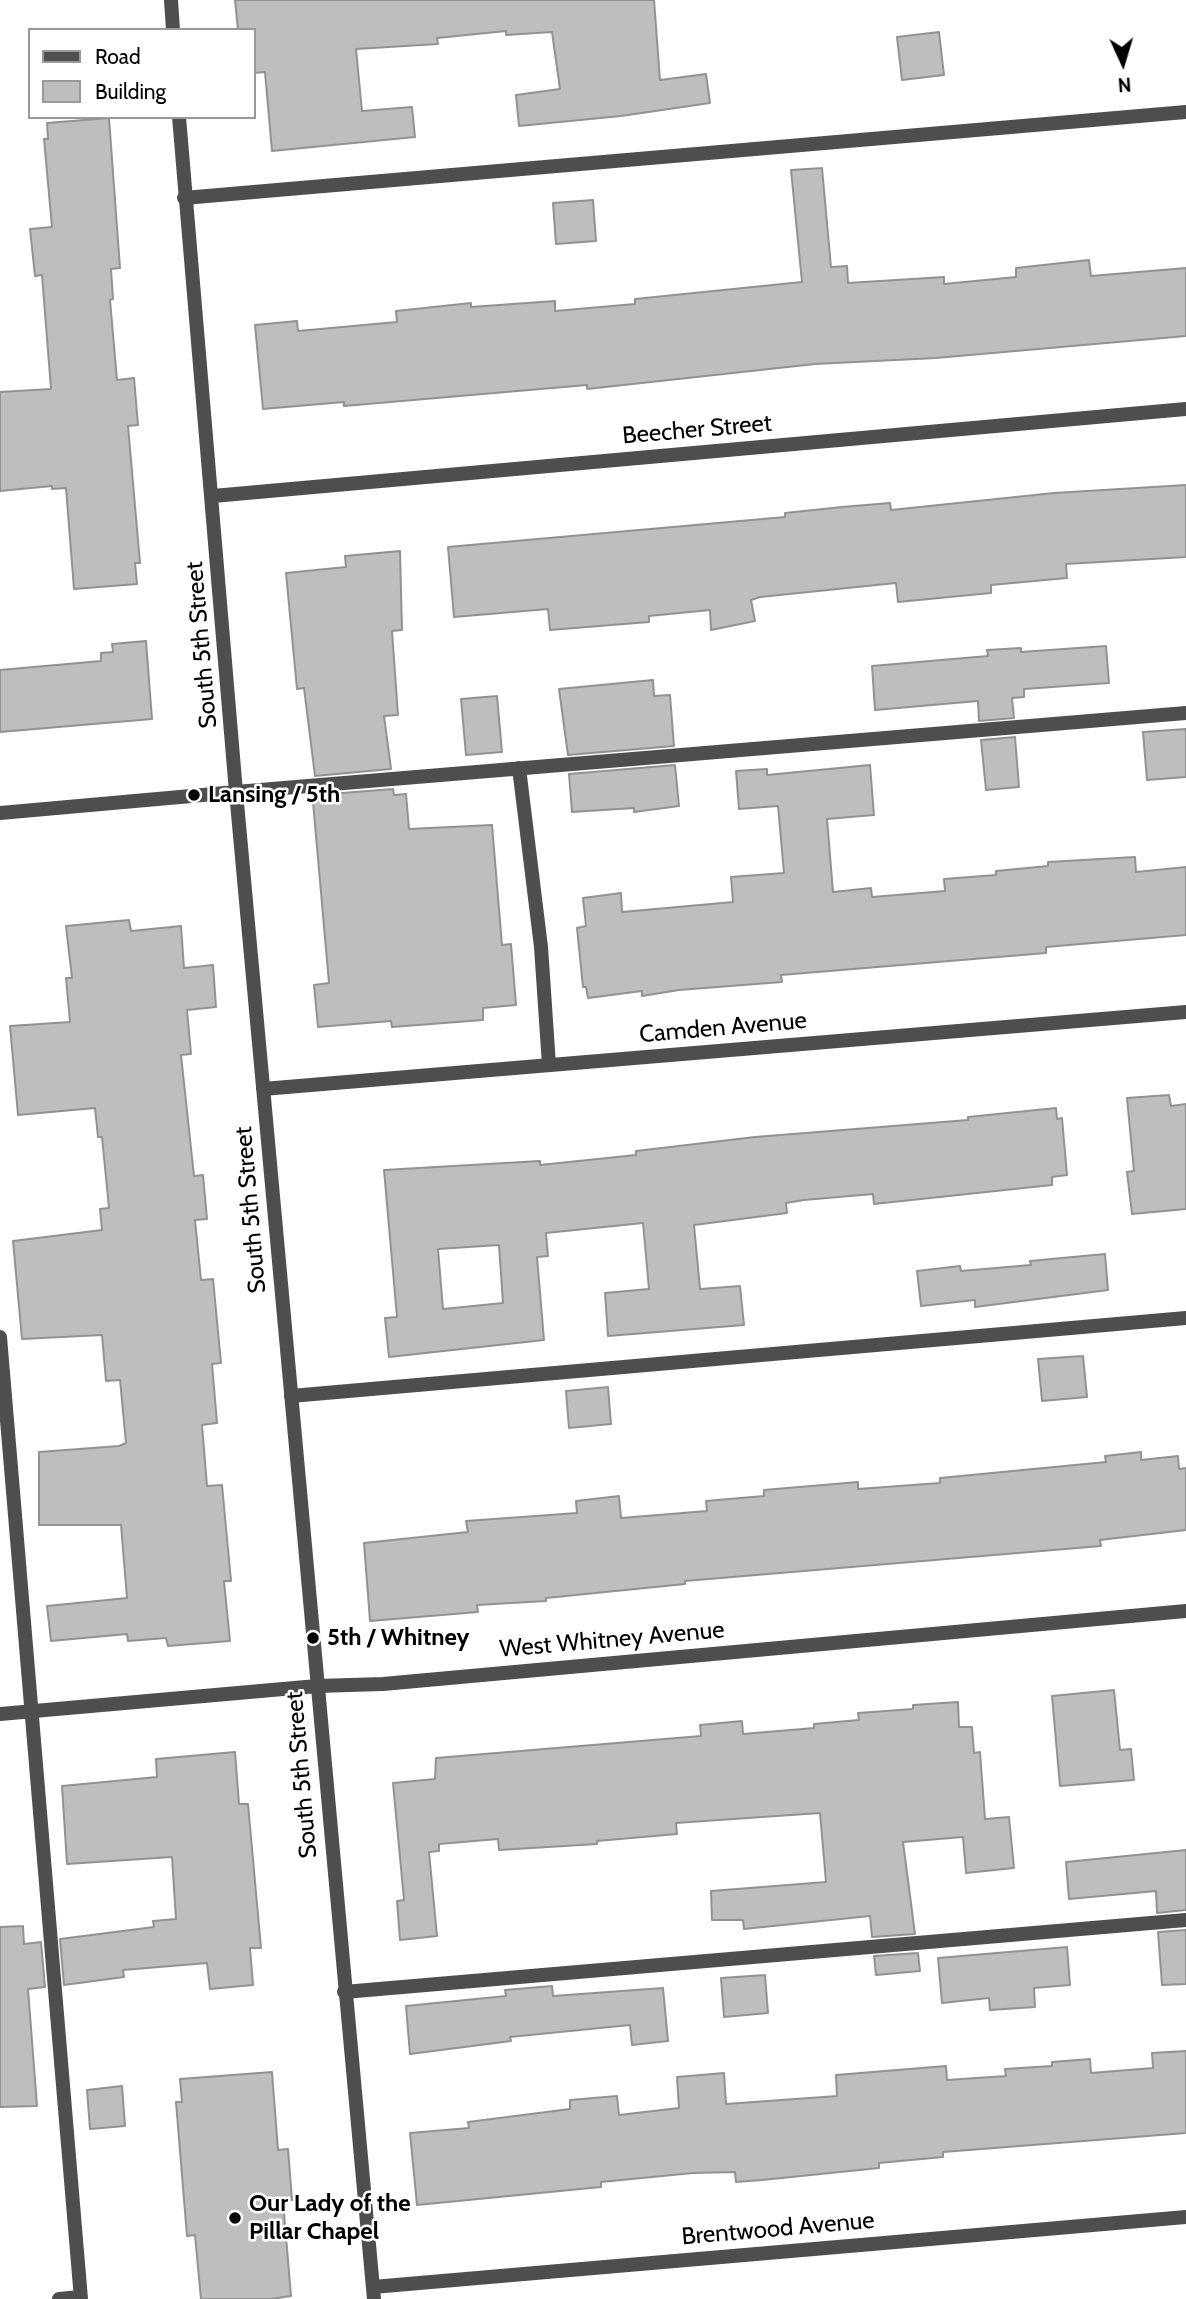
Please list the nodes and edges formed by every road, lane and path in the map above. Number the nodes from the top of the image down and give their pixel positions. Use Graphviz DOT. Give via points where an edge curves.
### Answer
graph roads {
  1 [pos="172,0"];
  2 [pos="173,28"];
  3 [pos="1186,112"];
  4 [pos="179,119"];
  5 [pos="184,198"];
  6 [pos="1186,409"];
  7 [pos="213,496"];
  8 [pos="1186,713"];
  9 [pos="519,768"];
  10 [pos="236,792"];
  11 [pos="0,813"];
  12 [pos="1186,1012"];
  13 [pos="549,1065"];
  14 [pos="263,1089"];
  15 [pos="1186,1318"];
  16 [pos="0,1337"];
  17 [pos="291,1396"];
  18 [pos="1186,1611"];
  19 [pos="317,1686"];
  20 [pos="31,1711"];
  21 [pos="0,1714"];
  22 [pos="1186,1920"];
  23 [pos="344,1992"];
  24 [pos="1186,2217"];
  25 [pos="374,2293"];
  26 [pos="80,2298"];
  27 [pos="59,2299"];
  1 -- 2 [label="street"];
  3 -- 5 [label="street"];
  4 -- 5 [label="street, South 5th Street"];
  5 -- 7 [label="street, South 5th Street"];
  6 -- 7 [label="street, Beecher Street"];
  7 -- 10 [label="street, South 5th Street"];
  8 -- 9 [label="street"];
  9 -- 10 [label="street"];
  9 -- 13 [label="street" via="541,947"];
  10 -- 11 [label="street"];
  10 -- 14 [label="street, South 5th Street"];
  12 -- 13 [label="street, Camden Avenue"];
  13 -- 14 [label="street, Camden Avenue"];
  14 -- 17 [label="street, South 5th Street"];
  15 -- 17 [label="street"];
  16 -- 20 [label="street"];
  17 -- 19 [label="street, South 5th Street"];
  18 -- 19 [label="street, West Whitney Avenue" via="383,1684"];
  19 -- 20 [label="street, West Whitney Avenue"];
  19 -- 23 [label="street, South 5th Street"];
  20 -- 21 [label="street, West Whitney Avenue"];
  20 -- 26 [label="street"];
  22 -- 23 [label="street"];
  23 -- 25 [label="street, South 5th Street"];
  24 -- 25 [label="street, Brentwood Avenue"];
  26 -- 27 [label="street"];
}
